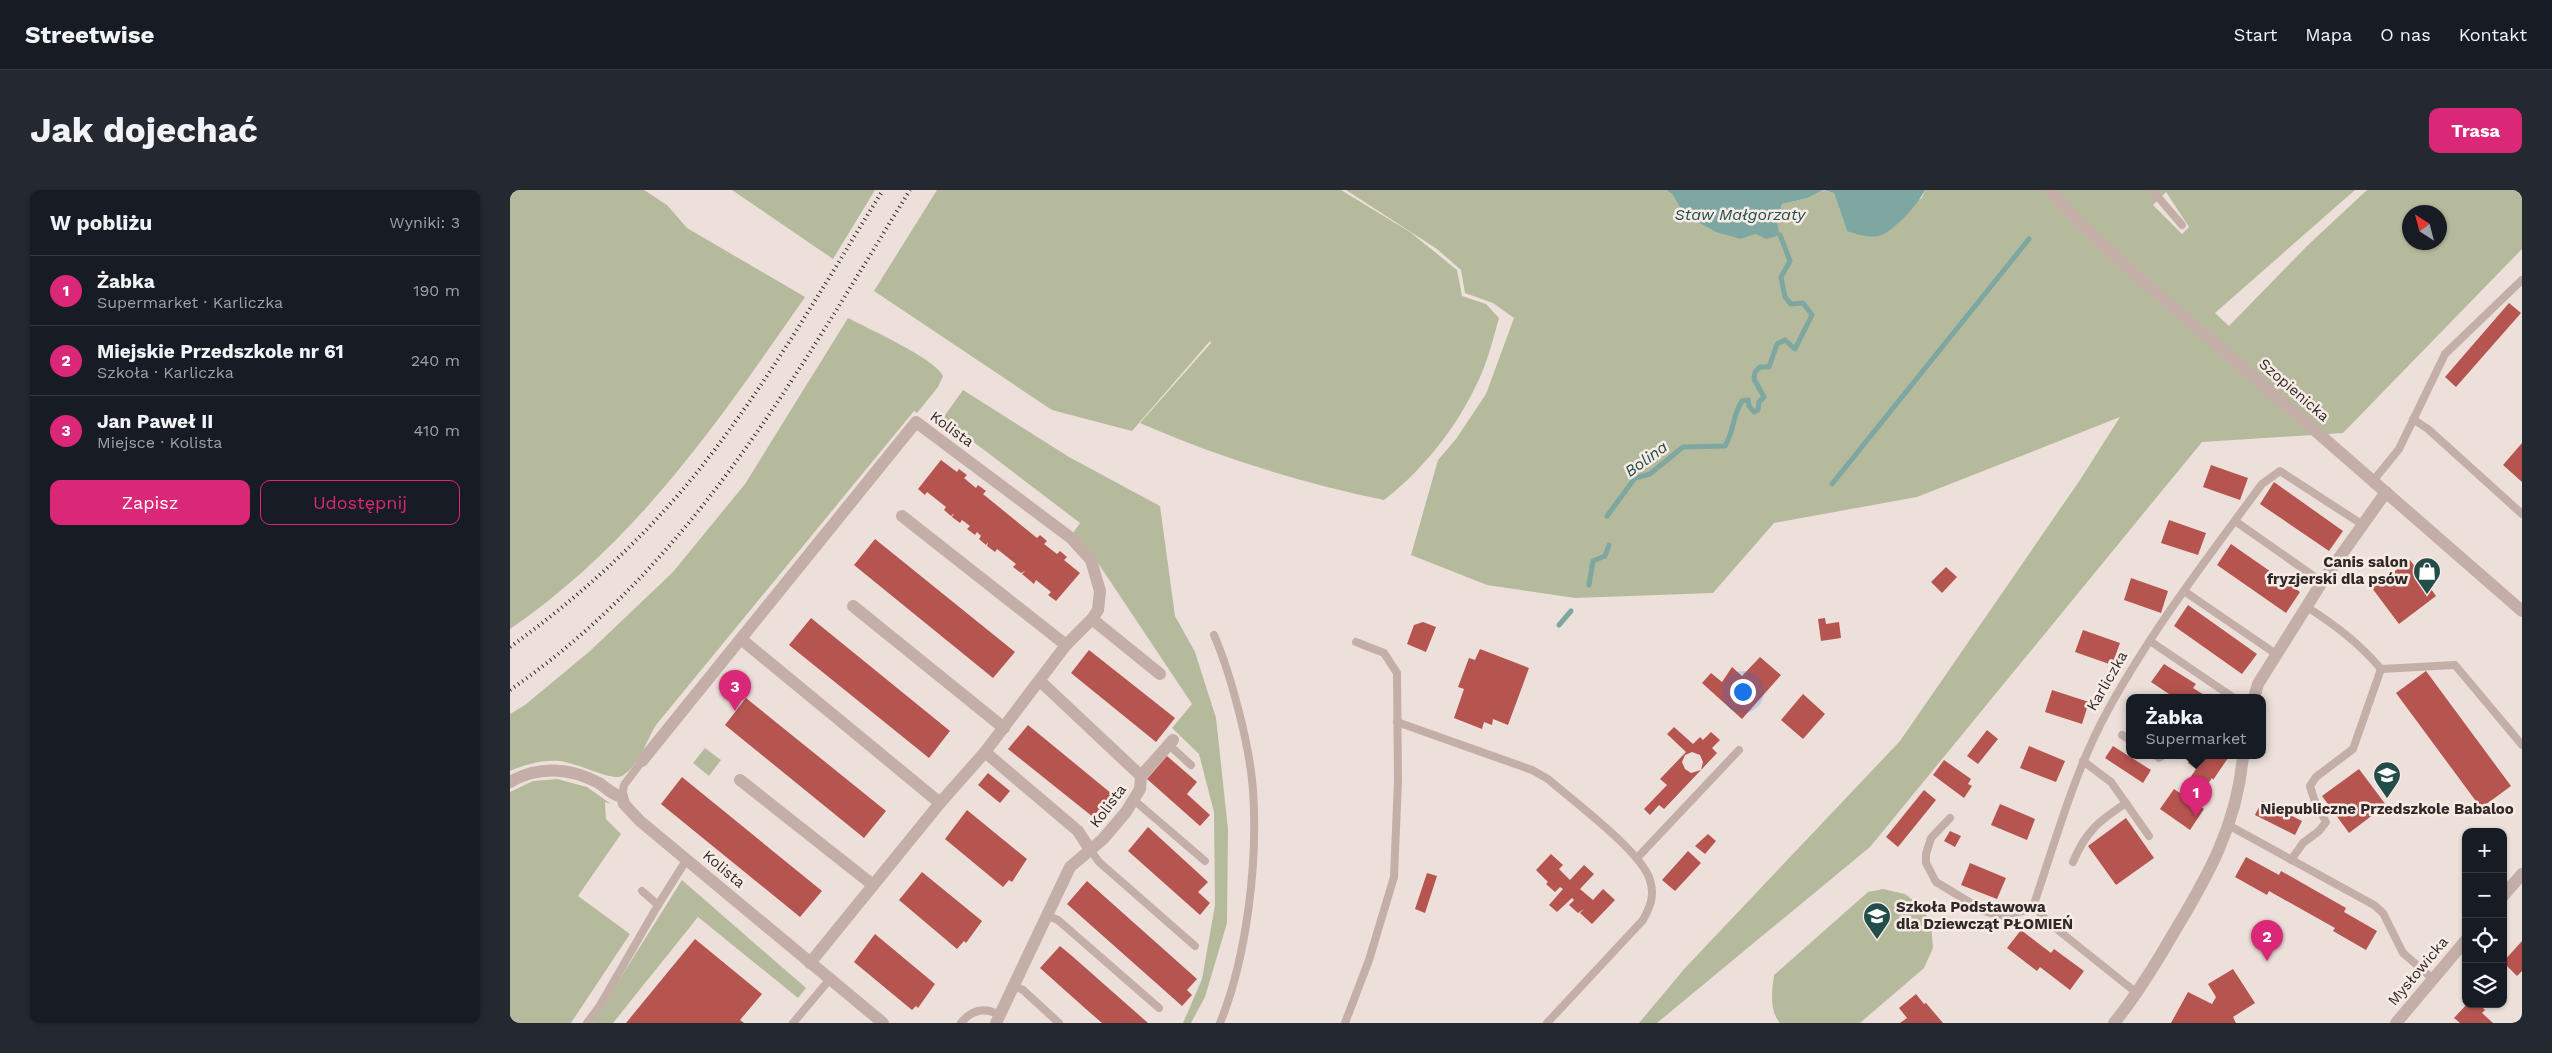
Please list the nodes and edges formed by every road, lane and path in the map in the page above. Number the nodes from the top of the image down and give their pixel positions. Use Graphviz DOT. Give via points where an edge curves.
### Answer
graph roads {
  1 [pos="2049,190"];
  2 [pos="2152,190"];
  3 [pos="2182,225"];
  4 [pos="2522,280"];
  5 [pos="2413,419"];
  6 [pos="2373,481"];
  7 [pos="2386,492"];
  8 [pos="2522,514"];
  9 [pos="902,516"];
  10 [pos="2235,521"];
  11 [pos="2363,525"];
  12 [pos="2322,582"];
  13 [pos="2184,591"];
  14 [pos="853,606"];
  15 [pos="2307,607"];
  16 [pos="2522,611"];
  17 [pos="1092,619"];
  18 [pos="1214,635"];
  19 [pos="741,639"];
  20 [pos="2150,641"];
  21 [pos="1356,642"];
  22 [pos="1066,645"];
  23 [pos="2276,654"];
  24 [pos="2381,669"];
  25 [pos="1160,674"];
  26 [pos="1040,680"];
  27 [pos="2228,694"];
  28 [pos="2255,694"];
  29 [pos="1397,722"];
  30 [pos="1004,728"];
  31 [pos="2122,735"];
  32 [pos="2126,738"];
  33 [pos="1171,742"];
  34 [pos="2522,745"];
  35 [pos="1739,750"];
  36 [pos="985,752"];
  37 [pos="2242,759"];
  38 [pos="642,761"];
  39 [pos="2083,761"];
  40 [pos="1191,765"];
  41 [pos="1141,776"];
  42 [pos="740,780"];
  43 [pos="510,782"];
  44 [pos="622,796"];
  45 [pos="1135,801"];
  46 [pos="2126,802"];
  47 [pos="940,803"];
  48 [pos="1950,818"];
  49 [pos="2230,826"];
  50 [pos="2149,836"];
  51 [pos="1089,848"];
  52 [pos="1637,858"];
  53 [pos="688,859"];
  54 [pos="2291,860"];
  55 [pos="1205,861"];
  56 [pos="2073,862"];
  57 [pos="2522,874"];
  58 [pos="873,885"];
  59 [pos="642,891"];
  60 [pos="2507,891"];
  61 [pos="658,905"];
  62 [pos="2036,908"];
  63 [pos="1046,914"];
  64 [pos="2462,945"];
  65 [pos="1195,946"];
  66 [pos="810,963"];
  67 [pos="830,979"];
  68 [pos="2433,979"];
  69 [pos="1014,986"];
  70 [pos="2138,994"];
  71 [pos="1159,1008"];
  72 [pos="998,1019"];
  73 [pos="587,1023"];
  74 [pos="793,1023"];
  75 [pos="883,1023"];
  76 [pos="962,1023"];
  77 [pos="1059,1023"];
  78 [pos="1220,1023"];
  79 [pos="1345,1023"];
  80 [pos="1548,1023"];
  81 [pos="2114,1023"];
  82 [pos="2396,1023"];
  1 -- 6 [label="street, Szopienicka" via="2117,258"];
  2 -- 3 [label="lane"];
  4 -- 5 [label="lane" via="2445,354"];
  5 -- 6 [label="lane" via="2399,449"];
  5 -- 8 [label="lane"];
  6 -- 7 [label="street, Szopienicka"];
  7 -- 11 [label="street"];
  7 -- 16 [label="street, Szopienicka"];
  9 -- 22 [label="street"];
  10 -- 11 [label="lane, Karliczka" via="2262,484 2280,471"];
  10 -- 12 [label="lane"];
  10 -- 13 [label="lane, Karliczka"];
  11 -- 12 [label="street"];
  12 -- 15 [label="street"];
  13 -- 20 [label="lane, Karliczka"];
  13 -- 23 [label="lane"];
  14 -- 30 [label="street"];
  15 -- 23 [label="street"];
  15 -- 24 [label="lane" via="2337,626"];
  17 -- 19 [label="street, Kolista" via="1098,610 1100,591 1092,560 1084,551 916,422"];
  17 -- 22 [label="street, Kolista"];
  17 -- 25 [label="street"];
  18 -- 78 [label="lane" via="1241,724 1253,789 1253,857 1245,936 1228,1005"];
  19 -- 38 [label="street, Kolista"];
  19 -- 47 [label="street"];
  20 -- 27 [label="lane"];
  20 -- 39 [label="lane, Karliczka" via="2108,710"];
  21 -- 29 [label="lane" via="1384,653 1397,673"];
  22 -- 26 [label="street, Kolista"];
  23 -- 28 [label="street"];
  24 -- 34 [label="lane" via="2455,665"];
  24 -- 54 [label="lane" via="2353,749 2316,777 2310,786 2326,822 2303,843"];
  26 -- 30 [label="street, Kolista"];
  26 -- 41 [label="street, Kolista"];
  29 -- 52 [label="lane" via="1532,770 1548,779"];
  29 -- 79 [label="lane" via="1394,877 1369,960"];
  30 -- 36 [label="street, Kolista"];
  31 -- 32 [label="lane"];
  33 -- 40 [label="lane"];
  33 -- 41 [label="street, Kolista"];
  35 -- 52 [label="lane"];
  36 -- 47 [label="street, Kolista"];
  36 -- 51 [label="street, Kolista" via="1078,831"];
  37 -- 49 [label="street"];
  38 -- 44 [label="lane, Kolista" via="624,785"];
  39 -- 46 [label="lane" via="2111,782"];
  39 -- 62 [label="lane, Karliczka" via="2035,900"];
  41 -- 45 [label="street, Kolista"];
  42 -- 58 [label="street"];
  43 -- 44 [label="street, Kolista" via="531,773 564,771 588,778"];
  44 -- 53 [label="street, Kolista" via="624,804 640,821"];
  45 -- 51 [label="street, Kolista" via="1103,840"];
  45 -- 55 [label="lane"];
  46 -- 50 [label="lane"];
  46 -- 56 [label="lane" via="2083,838"];
  47 -- 58 [label="street, Kolista"];
  48 -- 62 [label="lane" via="1931,838 1926,854 1926,863 1936,882 1984,911 2001,916"];
  49 -- 54 [label="lane"];
  49 -- 70 [label="street" via="2206,880"];
  51 -- 63 [label="street, Kolista" via="1070,867"];
  51 -- 65 [label="lane" via="1098,862"];
  52 -- 80 [label="lane" via="1650,880 1652,902 1643,920"];
  53 -- 61 [label="lane"];
  53 -- 66 [label="street, Kolista"];
  54 -- 68 [label="lane" via="2374,905 2383,913 2403,953"];
  57 -- 60 [label="street"];
  58 -- 66 [label="street, Kolista"];
  59 -- 61 [label="lane"];
  61 -- 73 [label="lane"];
  62 -- 70 [label="lane" via="2048,922"];
  63 -- 69 [label="street, Kolista"];
  63 -- 71 [label="lane" via="1058,920"];
  64 -- 68 [label="street, Mysłowicka"];
  66 -- 67 [label="street, Kolista"];
  67 -- 74 [label="lane"];
  67 -- 75 [label="street, Kolista"];
  68 -- 82 [label="street, Mysłowicka"];
  69 -- 72 [label="street, Kolista"];
  69 -- 77 [label="lane" via="1023,990"];
  70 -- 81 [label="street"];
  72 -- 76 [label="lane" via="982,1009 973,1012"];
}
